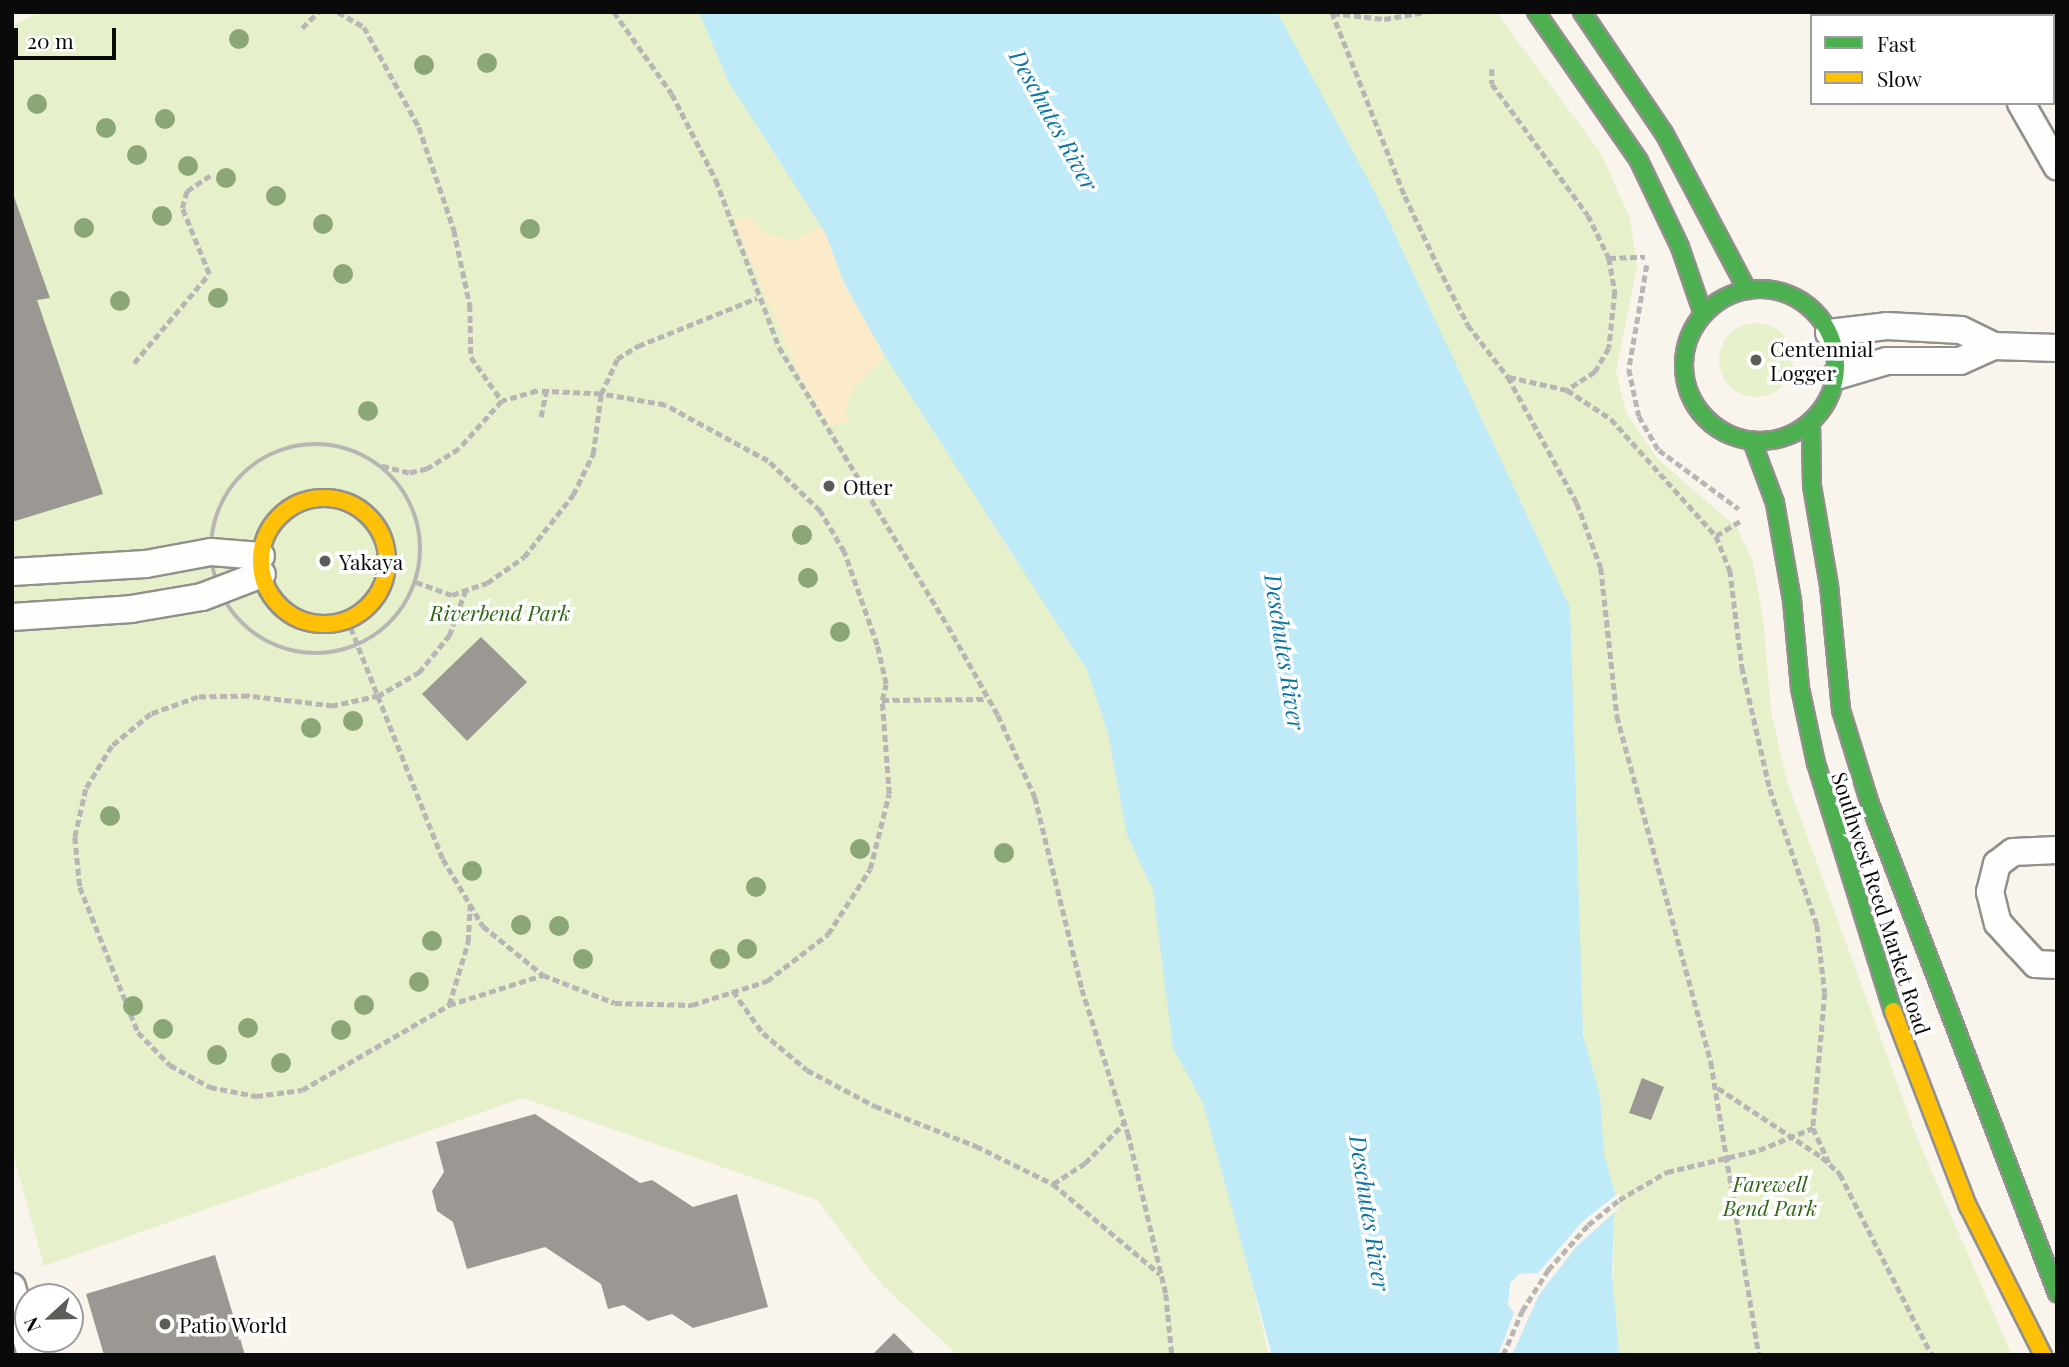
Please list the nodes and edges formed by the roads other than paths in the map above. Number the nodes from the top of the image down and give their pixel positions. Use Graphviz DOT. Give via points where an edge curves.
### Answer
graph roads {
  1 [pos="1536,12"];
  2 [pos="1581,12"];
  3 [pos="2022,105"];
  4 [pos="2057,166"];
  5 [pos="1747,290"];
  6 [pos="1703,314"];
  7 [pos="1829,333"];
  8 [pos="1994,346"];
  9 [pos="2057,348"];
  10 [pos="1836,376"];
  11 [pos="1811,423"];
  12 [pos="1752,441"];
  13 [pos="261,565"];
  14 [pos="12,572"];
  15 [pos="12,617"];
  16 [pos="2057,850"];
  17 [pos="2057,965"];
  18 [pos="12,1287"];
  19 [pos="2057,1293"];
  20 [pos="31,1355"];
  21 [pos="2043,1355"];
  1 -- 6 [label="main road" via="1639,161 1680,247"];
  2 -- 5 [label="main road" via="1664,132"];
  3 -- 4 [label="street"];
  5 -- 6 [label="main road" via="1723,298"];
  5 -- 7 [label="main road" via="1772,290 1796,297"];
  6 -- 12 [label="main road" via="1690,334 1684,357 1685,381 1693,403 1709,422 1729,435"];
  7 -- 8 [label="street" via="1887,326 1961,330"];
  7 -- 10 [label="main road"];
  8 -- 9 [label="street"];
  8 -- 10 [label="street" via="1959,361 1888,361"];
  10 -- 11 [label="main road" via="1827,401"];
  11 -- 12 [label="main road" via="1773,441"];
  11 -- 19 [label="main road, Southwest Reed Market Road" via="1812,486 1829,585 1841,709 1870,804"];
  12 -- 21 [label="main road, Southwest Reed Market Road" via="1775,503 1792,600 1800,688 1816,763 1887,997 1968,1206"];
  13 -- 13 [label="main road" via="275,601 300,620 333,624 364,611 378,596 387,575 388,550 375,522 350,502 312,498 284,511 267,533"];
  13 -- 14 [label="street" via="211,552 146,564"];
  13 -- 15 [label="street" via="221,592 131,609"];
  16 -- 17 [label="street" via="2013,852 1997,864 1990,892 1998,923 2005,931 2036,964"];
  18 -- 20 [label="street"];
}
